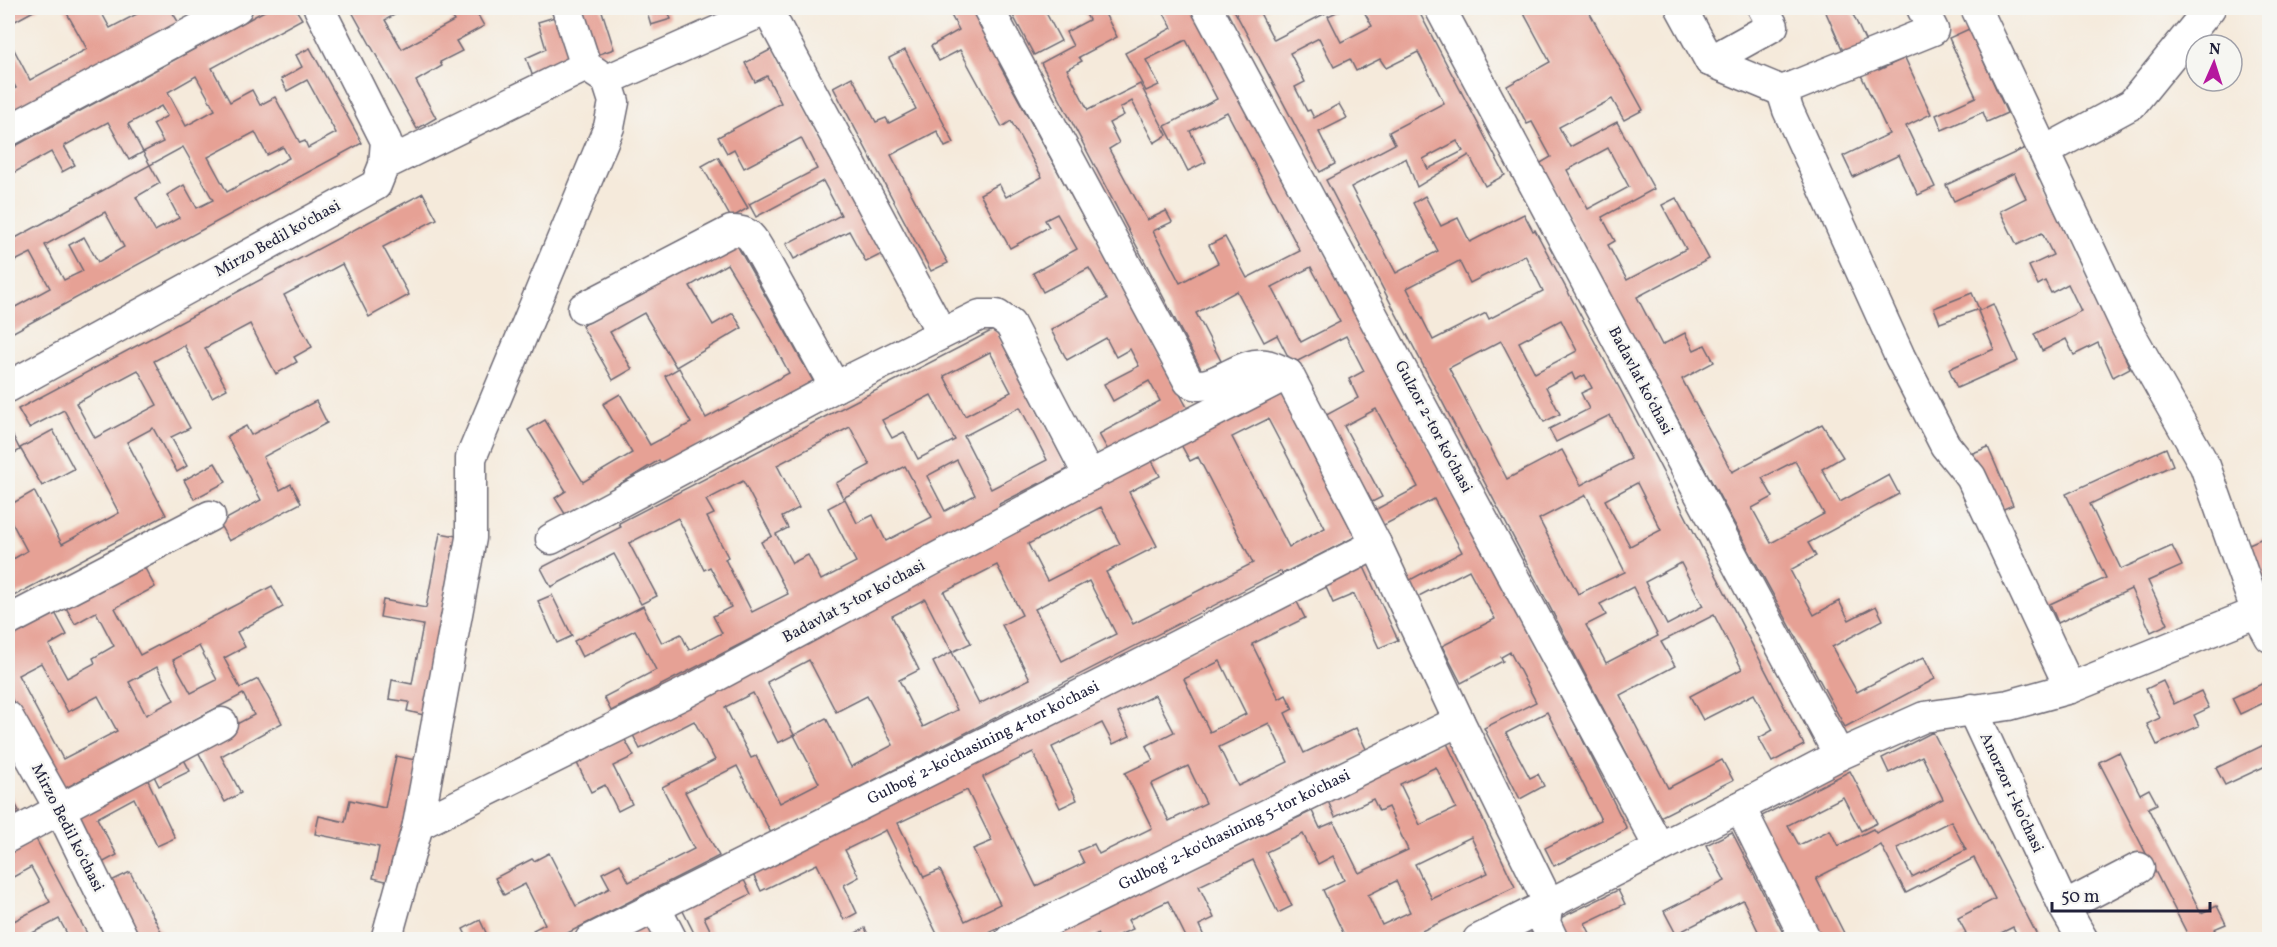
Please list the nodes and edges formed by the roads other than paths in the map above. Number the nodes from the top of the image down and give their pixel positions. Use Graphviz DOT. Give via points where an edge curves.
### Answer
graph roads {
  1 [pos="237,8"];
  2 [pos="319,8"];
  3 [pos="567,8"];
  4 [pos="768,8"];
  5 [pos="988,8"];
  6 [pos="1207,8"];
  7 [pos="1440,8"];
  8 [pos="1681,8"];
  9 [pos="1763,8"];
  10 [pos="1922,8"];
  11 [pos="2210,8"];
  12 [pos="1979,13"];
  13 [pos="1710,61"];
  14 [pos="597,73"];
  15 [pos="1785,100"];
  16 [pos="8,131"];
  17 [pos="2045,151"];
  18 [pos="384,165"];
  19 [pos="583,308"];
  20 [pos="941,332"];
  21 [pos="1288,374"];
  22 [pos="8,387"];
  23 [pos="835,387"];
  24 [pos="1089,476"];
  25 [pos="210,516"];
  26 [pos="551,539"];
  27 [pos="1376,544"];
  28 [pos="2265,619"];
  29 [pos="8,621"];
  30 [pos="2070,688"];
  31 [pos="1972,709"];
  32 [pos="8,717"];
  33 [pos="1459,721"];
  34 [pos="222,723"];
  35 [pos="1839,755"];
  36 [pos="1740,807"];
  37 [pos="60,809"];
  38 [pos="417,825"];
  39 [pos="8,837"];
  40 [pos="1659,847"];
  41 [pos="2139,868"];
  42 [pos="1548,902"];
  43 [pos="655,907"];
  44 [pos="2064,907"];
  45 [pos="124,939"];
  46 [pos="386,939"];
  47 [pos="590,939"];
  48 [pos="672,939"];
  49 [pos="1010,939"];
  50 [pos="1478,939"];
  51 [pos="1553,939"];
  52 [pos="1806,939"];
  53 [pos="2083,939"];
  1 -- 16 [label="street"];
  2 -- 18 [label="street" via="386,141"];
  3 -- 14 [label="street"];
  4 -- 14 [label="street"];
  4 -- 20 [label="street"];
  5 -- 21 [label="street" via="1189,382 1204,386 1240,369 1264,364"];
  6 -- 40 [label="street, Gulzor 2-tor koʼchasi"];
  7 -- 35 [label="street, Badavlat koʻchasi"];
  8 -- 13 [label="street"];
  9 -- 13 [label="street" via="1773,26"];
  10 -- 15 [label="street" via="1933,30"];
  11 -- 17 [label="street" via="2132,104"];
  12 -- 17 [label="street"];
  13 -- 15 [label="street"];
  14 -- 18 [label="street"];
  14 -- 38 [label="street" via="614,102 609,127 471,458 471,538"];
  15 -- 30 [label="street" via="1900,357 1945,445 1971,477"];
  17 -- 28 [label="street" via="2127,328 2205,466"];
  18 -- 22 [label="street, Mirzo Bedil koʻchasi" via="376,185"];
  19 -- 23 [label="street" via="731,231 742,230 751,235"];
  20 -- 23 [label="street"];
  20 -- 24 [label="street" via="980,315 997,315 1010,324"];
  21 -- 24 [label="street, Badavlat 3-tor koʼchasi"];
  21 -- 27 [label="street"];
  23 -- 26 [label="street"];
  24 -- 38 [label="street, Badavlat 3-tor koʼchasi" via="682,694"];
  25 -- 29 [label="street"];
  27 -- 33 [label="street"];
  27 -- 43 [label="street, Gulbog' 2-ko'chasining 4-tor ko'chasi"];
  28 -- 30 [label="street"];
  30 -- 31 [label="street" via="2010,705"];
  31 -- 35 [label="street" via="1924,717"];
  31 -- 44 [label="street, Аnorzor 1-koʼchasi"];
  32 -- 37 [label="street, Mirzo Bedil koʻchasi"];
  33 -- 42 [label="street"];
  33 -- 49 [label="street, Gulbog' 2-ko'chasining 5-tor ko'chasi"];
  34 -- 37 [label="street"];
  35 -- 36 [label="street"];
  36 -- 40 [label="street"];
  36 -- 52 [label="street"];
  37 -- 39 [label="street"];
  37 -- 45 [label="street, Mirzo Bedil koʻchasi"];
  38 -- 46 [label="street"];
  40 -- 42 [label="street"];
  41 -- 44 [label="street"];
  42 -- 50 [label="street"];
  42 -- 51 [label="street" via="1545,923"];
  43 -- 47 [label="street, Gulbog' 2-ko'chasining 4-tor ko'chasi"];
  43 -- 48 [label="street"];
  44 -- 53 [label="street, Аnorzor 1-koʼchasi"];
}
